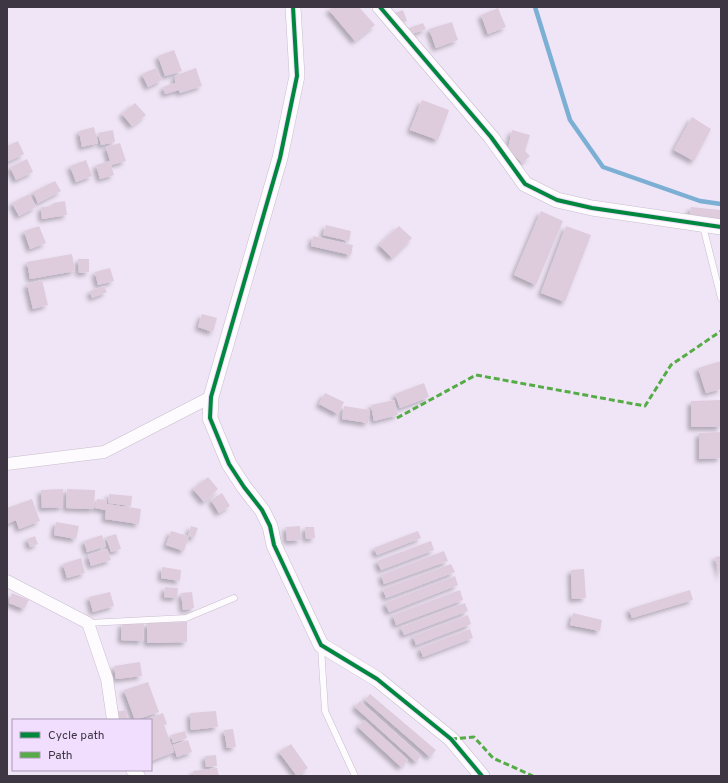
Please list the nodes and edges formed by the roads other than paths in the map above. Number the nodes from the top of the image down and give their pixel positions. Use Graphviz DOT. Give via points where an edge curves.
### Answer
graph roads {
  1 [pos="293,7"];
  2 [pos="380,7"];
  3 [pos="702,224"];
  4 [pos="721,227"];
  5 [pos="721,298"];
  6 [pos="211,397"];
  7 [pos="7,464"];
  8 [pos="7,581"];
  9 [pos="234,598"];
  10 [pos="88,623"];
  11 [pos="321,645"];
  12 [pos="113,719"];
  13 [pos="355,776"];
  14 [pos="482,776"];
  1 -- 6 [label="street" via="298,76 280,158"];
  2 -- 3 [label="street" via="491,137 525,184 557,200 592,208"];
  3 -- 4 [label="street"];
  3 -- 5 [label="lane"];
  6 -- 7 [label="street" via="104,452"];
  6 -- 11 [label="street" via="210,418 229,464 262,510 291,584"];
  8 -- 10 [label="street"];
  9 -- 10 [label="lane" via="186,618"];
  10 -- 12 [label="street" via="107,679"];
  11 -- 13 [label="lane" via="326,711"];
  11 -- 14 [label="street" via="378,679 451,739"];
}
